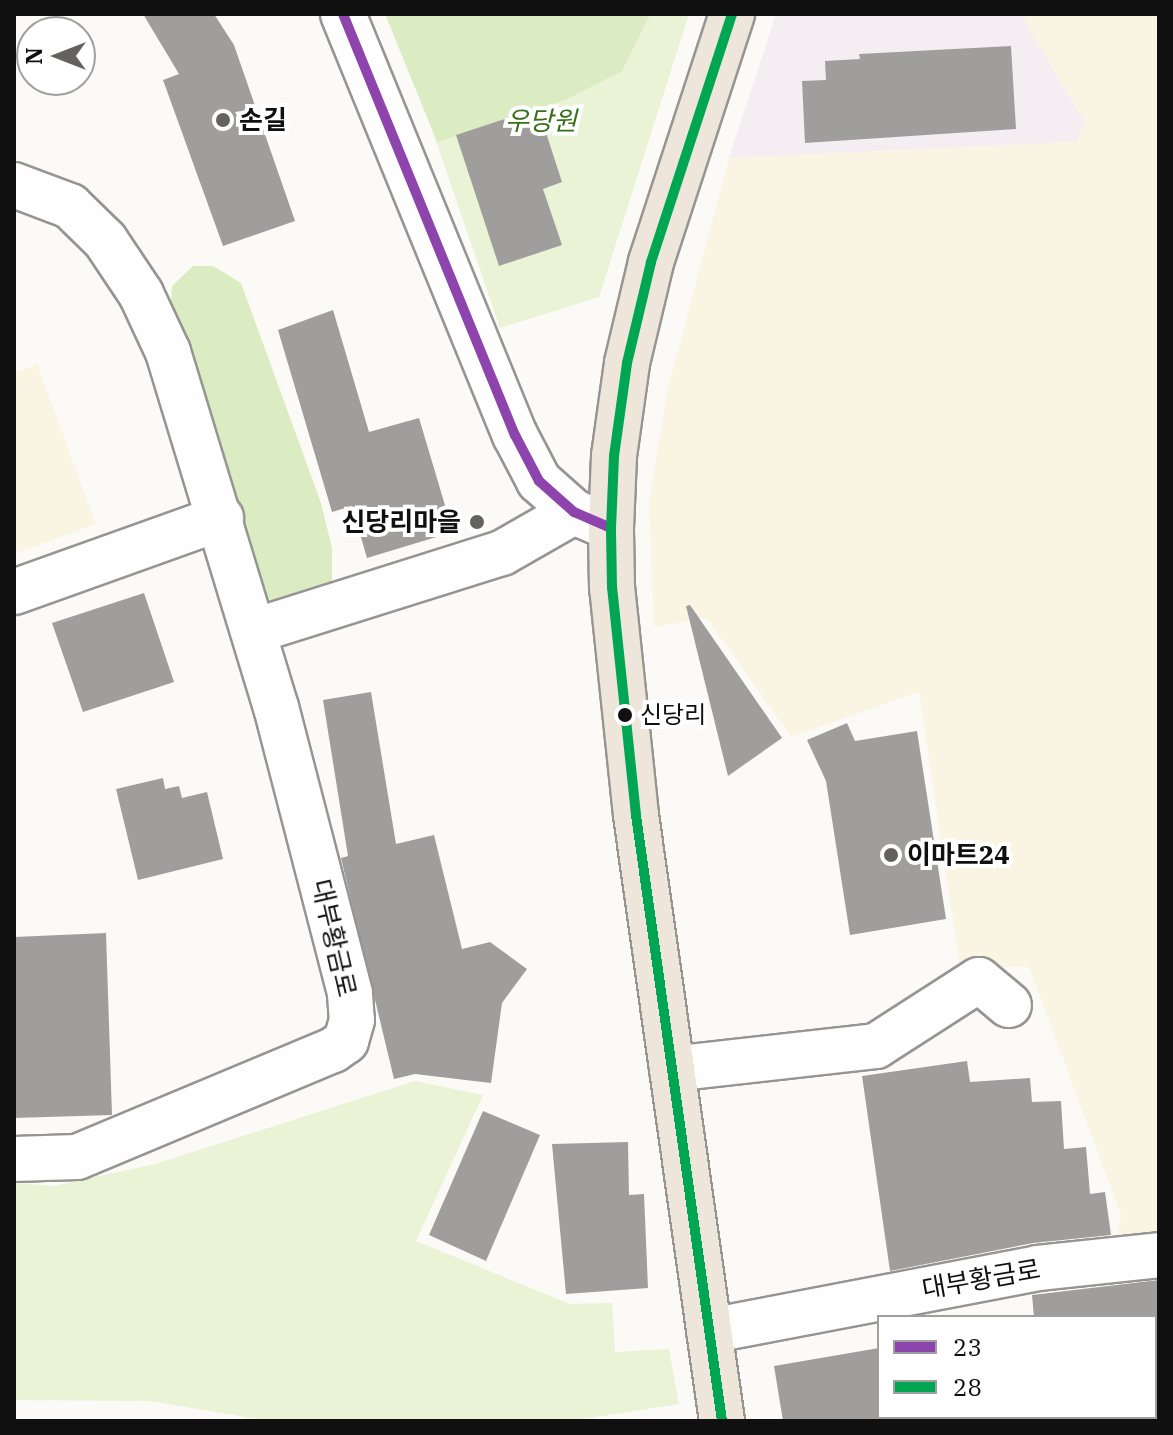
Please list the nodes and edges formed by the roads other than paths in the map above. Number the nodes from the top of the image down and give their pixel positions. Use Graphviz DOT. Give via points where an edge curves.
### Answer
graph roads {
  1 [pos="343,14"];
  2 [pos="732,14"];
  3 [pos="14,185"];
  4 [pos="221,518"];
  5 [pos="592,520"];
  6 [pos="14,592"];
  7 [pos="254,631"];
  8 [pos="1009,1005"];
  9 [pos="672,1069"];
  10 [pos="14,1159"];
  11 [pos="1159,1255"];
  12 [pos="709,1331"];
  13 [pos="722,1421"];
  1 -- 5 [label="street" via="515,435 539,481"];
  2 -- 5 [label="main road" via="651,262 627,363 614,456"];
  3 -- 4 [label="street, 대부황금로" via="70,206 105,240 141,294 168,352"];
  4 -- 6 [label="street"];
  4 -- 7 [label="street, 대부황금로"];
  5 -- 7 [label="street"];
  5 -- 9 [label="main road" via="621,686"];
  7 -- 10 [label="street, 대부황금로" via="350,994 346,1041 77,1157"];
  8 -- 9 [label="street" via="979,980 876,1046"];
  9 -- 12 [label="main road"];
  11 -- 12 [label="street, 대부황금로" via="1038,1268"];
  12 -- 13 [label="main road"];
}
